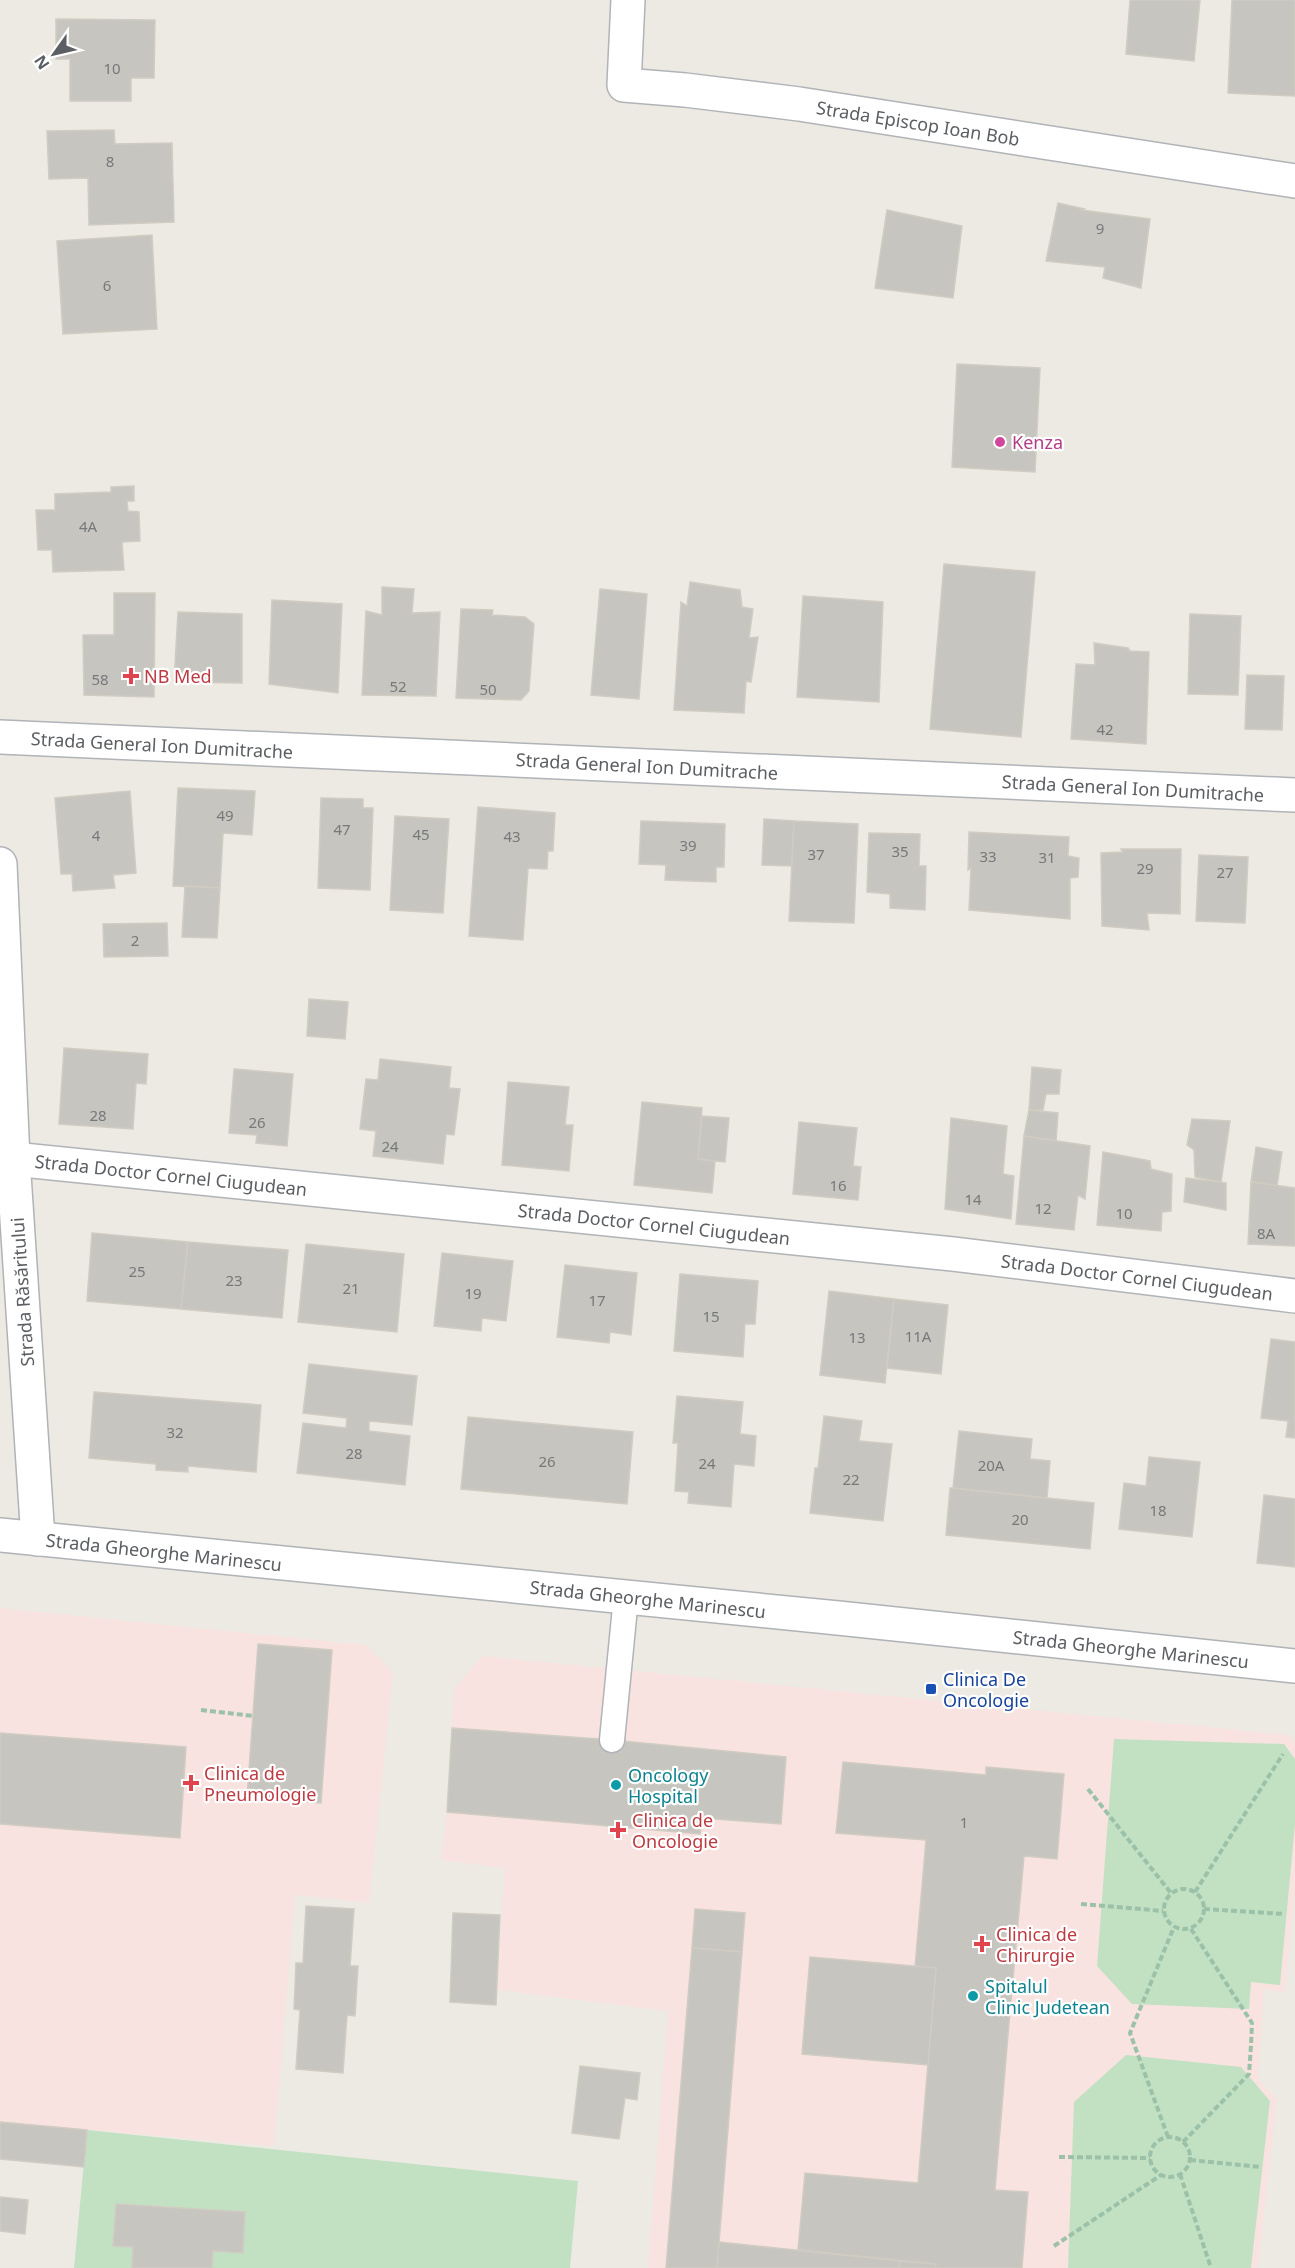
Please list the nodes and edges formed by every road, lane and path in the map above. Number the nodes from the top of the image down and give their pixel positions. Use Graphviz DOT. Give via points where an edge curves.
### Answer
graph roads {
  1 [pos="628,0"];
  2 [pos="1295,181"];
  3 [pos="0,737"];
  4 [pos="1295,795"];
  5 [pos="0,864"];
  6 [pos="13,1159"];
  7 [pos="1295,1296"];
  8 [pos="0,1535"];
  9 [pos="38,1539"];
  10 [pos="626,1597"];
  11 [pos="1295,1666"];
  12 [pos="201,1710"];
  13 [pos="253,1716"];
  14 [pos="612,1740"];
  15 [pos="1283,1754"];
  16 [pos="1088,1789"];
  17 [pos="1195,1892"];
  18 [pos="1171,1893"];
  19 [pos="1081,1904"];
  20 [pos="1204,1909"];
  21 [pos="1163,1911"];
  22 [pos="1284,1914"];
  23 [pos="1174,1927"];
  24 [pos="1191,1929"];
  25 [pos="1168,2137"];
  26 [pos="1183,2142"];
  27 [pos="1059,2157"];
  28 [pos="1150,2158"];
  29 [pos="1190,2160"];
  30 [pos="1261,2167"];
  31 [pos="1180,2174"];
  32 [pos="1161,2175"];
  33 [pos="1054,2246"];
  34 [pos="1211,2268"];
  1 -- 2 [label="street, Strada Episcop Ioan Bob" via="624,85 799,104"];
  3 -- 4 [label="street, Strada General Ion Dumitrache"];
  5 -- 6 [label="street, Strada Răsăritului"];
  6 -- 7 [label="street, Strada Doctor Cornel Ciugudean" via="953,1254"];
  6 -- 9 [label="street, Strada Răsăritului"];
  8 -- 9 [label="street, Strada Gheorghe Marinescu"];
  9 -- 10 [label="street, Strada Gheorghe Marinescu"];
  10 -- 11 [label="street, Strada Gheorghe Marinescu"];
  10 -- 14 [label="lane"];
  12 -- 13 [label="path"];
  15 -- 17 [label="path"];
  16 -- 18 [label="path"];
  17 -- 18 [label="path"];
  17 -- 20 [label="path"];
  18 -- 21 [label="path"];
  19 -- 21 [label="path"];
  20 -- 22 [label="path"];
  20 -- 24 [label="path" via="1203,1917"];
  21 -- 23 [label="path"];
  23 -- 24 [label="path"];
  23 -- 25 [label="path" via="1130,2033"];
  24 -- 26 [label="path" via="1252,2023 1249,2074"];
  25 -- 26 [label="path"];
  25 -- 28 [label="path" via="1155,2143"];
  26 -- 29 [label="path"];
  27 -- 28 [label="path"];
  28 -- 32 [label="path"];
  29 -- 30 [label="path"];
  29 -- 31 [label="path"];
  31 -- 32 [label="path"];
  31 -- 34 [label="path"];
  32 -- 33 [label="path"];
}
